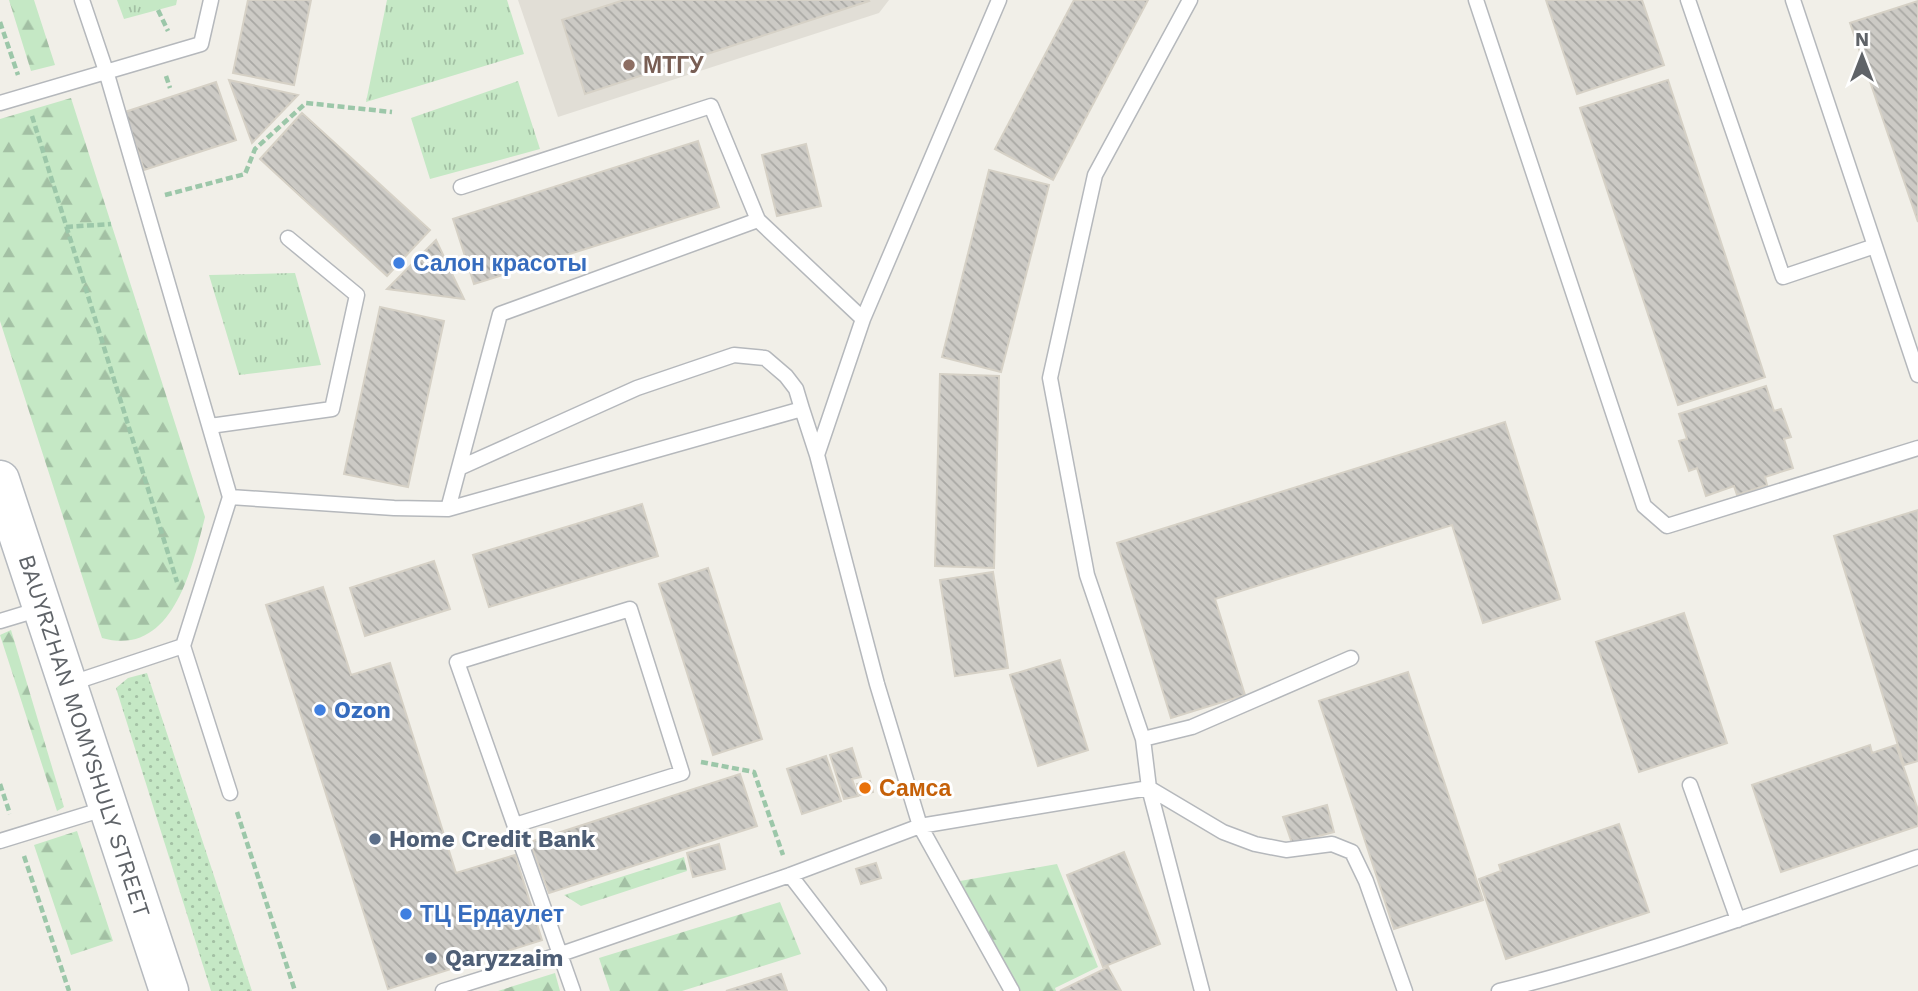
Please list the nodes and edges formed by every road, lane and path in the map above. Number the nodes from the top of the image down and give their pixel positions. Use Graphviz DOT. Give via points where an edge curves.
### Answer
graph roads {
  1 [pos="82,0"];
  2 [pos="211,0"];
  3 [pos="999,0"];
  4 [pos="1190,0"];
  5 [pos="1476,0"];
  6 [pos="1688,0"];
  7 [pos="1793,0"];
  8 [pos="0,22"];
  9 [pos="106,71"];
  10 [pos="25,95"];
  11 [pos="0,103"];
  12 [pos="393,112"];
  13 [pos="461,187"];
  14 [pos="144,200"];
  15 [pos="758,220"];
  16 [pos="111,223"];
  17 [pos="66,227"];
  18 [pos="288,238"];
  19 [pos="1875,246"];
  20 [pos="863,319"];
  21 [pos="1918,375"];
  22 [pos="802,409"];
  23 [pos="210,426"];
  24 [pos="1918,448"];
  25 [pos="817,455"];
  26 [pos="459,468"];
  27 [pos="0,480"];
  28 [pos="230,497"];
  29 [pos="448,509"];
  30 [pos="178,587"];
  31 [pos="41,609"];
  32 [pos="0,621"];
  33 [pos="183,646"];
  34 [pos="1351,658"];
  35 [pos="68,684"];
  36 [pos="1143,740"];
  37 [pos="677,757"];
  38 [pos="0,784"];
  39 [pos="1690,785"];
  40 [pos="1149,788"];
  41 [pos="230,793"];
  42 [pos="108,807"];
  43 [pos="515,825"];
  44 [pos="919,826"];
  45 [pos="18,836"];
  46 [pos="0,841"];
  47 [pos="1918,856"];
  48 [pos="790,875"];
  49 [pos="1738,920"];
  50 [pos="561,954"];
  51 [pos="69,991"];
  52 [pos="169,991"];
  53 [pos="295,991"];
  54 [pos="443,991"];
  55 [pos="573,991"];
  56 [pos="879,991"];
  57 [pos="1012,991"];
  58 [pos="1202,991"];
  59 [pos="1405,991"];
  60 [pos="1499,991"];
  1 -- 9 [label="lane"];
  2 -- 9 [label="lane" via="201,44"];
  3 -- 20 [label="lane"];
  4 -- 36 [label="lane" via="1095,175 1050,378 1087,575"];
  5 -- 24 [label="lane" via="1644,506 1667,526"];
  6 -- 19 [label="lane" via="1783,277"];
  7 -- 19 [label="lane"];
  8 -- 10 [label="path"];
  9 -- 10 [label="lane"];
  9 -- 14 [label="lane"];
  10 -- 11 [label="lane"];
  10 -- 17 [label="path"];
  12 -- 14 [label="path" via="306,103 255,149 245,174"];
  13 -- 15 [label="lane" via="711,106"];
  14 -- 23 [label="lane"];
  15 -- 20 [label="lane"];
  15 -- 26 [label="lane" via="500,314"];
  16 -- 17 [label="path"];
  17 -- 30 [label="path"];
  18 -- 23 [label="lane" via="358,295 332,409"];
  19 -- 21 [label="lane"];
  20 -- 25 [label="lane"];
  22 -- 25 [label="lane"];
  22 -- 26 [label="lane" via="796,389 765,358 734,355 637,387"];
  22 -- 29 [label="lane"];
  23 -- 28 [label="lane"];
  25 -- 44 [label="lane"];
  26 -- 29 [label="lane"];
  27 -- 31 [label="main road, BAUYRZHAN MOMYSHULY STREET"];
  28 -- 29 [label="lane"];
  28 -- 33 [label="lane"];
  31 -- 32 [label="lane"];
  31 -- 35 [label="main road, BAUYRZHAN MOMYSHULY STREET"];
  33 -- 35 [label="lane"];
  33 -- 41 [label="lane"];
  34 -- 36 [label="lane" via="1192,727"];
  35 -- 42 [label="main road, BAUYRZHAN MOMYSHULY STREET"];
  36 -- 40 [label="lane"];
  37 -- 43 [label="lane" via="682,773"];
  37 -- 43 [label="lane" via="630,609 457,662"];
  37 -- 48 [label="path" via="754,772"];
  38 -- 45 [label="path"];
  39 -- 49 [label="lane"];
  40 -- 44 [label="lane"];
  40 -- 58 [label="lane"];
  40 -- 59 [label="lane" via="1223,832 1255,844 1286,850 1332,844 1352,852"];
  41 -- 53 [label="path"];
  42 -- 45 [label="lane"];
  42 -- 52 [label="main road, BAUYRZHAN MOMYSHULY STREET"];
  43 -- 50 [label="lane"];
  44 -- 48 [label="lane"];
  44 -- 57 [label="lane"];
  45 -- 46 [label="lane"];
  45 -- 51 [label="path"];
  47 -- 49 [label="lane"];
  48 -- 50 [label="lane"];
  48 -- 56 [label="lane"];
  49 -- 60 [label="lane" via="1577,972"];
  50 -- 54 [label="lane"];
  50 -- 55 [label="lane"];
}
